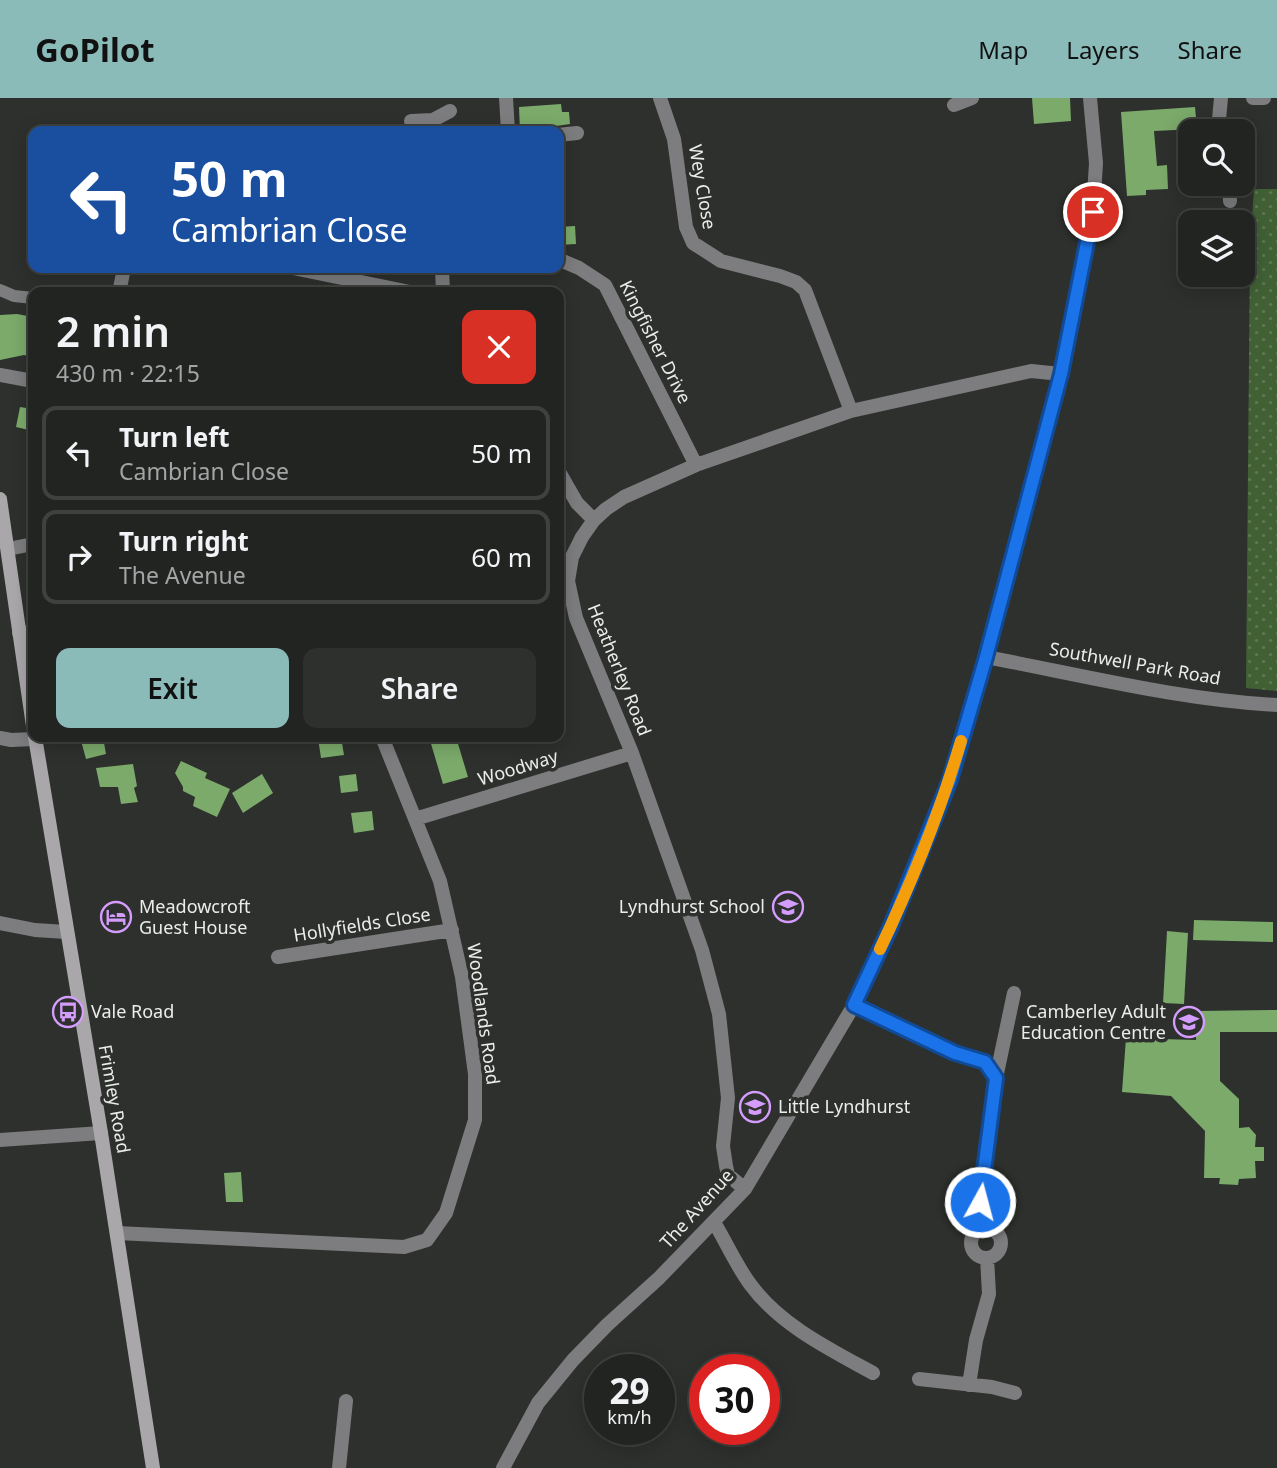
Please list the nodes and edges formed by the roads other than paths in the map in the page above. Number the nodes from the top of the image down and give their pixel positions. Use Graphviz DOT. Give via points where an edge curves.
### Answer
graph roads {
  1 [pos="506,98"];
  2 [pos="660,98"];
  3 [pos="972,98"];
  4 [pos="1090,98"];
  5 [pos="1221,98"];
  6 [pos="1253,98"];
  7 [pos="1264,98"];
  8 [pos="954,105"];
  9 [pos="450,111"];
  10 [pos="1219,119"];
  11 [pos="411,121"];
  12 [pos="433,126"];
  13 [pos="508,126"];
  14 [pos="577,134"];
  15 [pos="564,135"];
  16 [pos="1230,196"];
  17 [pos="1230,201"];
  18 [pos="564,262"];
  19 [pos="317,273"];
  20 [pos="386,287"];
  21 [pos="0,290"];
  22 [pos="28,297"];
  23 [pos="1061,374"];
  24 [pos="0,375"];
  25 [pos="28,380"];
  26 [pos="851,411"];
  27 [pos="696,465"];
  28 [pos="564,480"];
  29 [pos="0,499"];
  30 [pos="594,520"];
  31 [pos="28,545"];
  32 [pos="8,549"];
  33 [pos="26,633"];
  34 [pos="28,655"];
  35 [pos="986,657"];
  36 [pos="1277,705"];
  37 [pos="28,736"];
  38 [pos="0,738"];
  39 [pos="36,742"];
  40 [pos="384,742"];
  41 [pos="632,753"];
  42 [pos="415,819"];
  43 [pos="0,923"];
  44 [pos="452,930"];
  45 [pos="66,932"];
  46 [pos="278,957"];
  47 [pos="1014,993"];
  48 [pos="854,1005"];
  49 [pos="996,1078"];
  50 [pos="101,1133"];
  51 [pos="0,1140"];
  52 [pos="745,1189"];
  53 [pos="714,1222"];
  54 [pos="985,1228"];
  55 [pos="117,1233"];
  56 [pos="987,1258"];
  57 [pos="873,1373"];
  58 [pos="919,1379"];
  59 [pos="969,1385"];
  60 [pos="1015,1393"];
  61 [pos="346,1401"];
  62 [pos="153,1468"];
  63 [pos="339,1468"];
  64 [pos="503,1468"];
  1 -- 13 [label="street"];
  2 -- 26 [label="street, Wey Close" via="674,139 686,227 693,243 721,261 780,276 806,290"];
  3 -- 8 [label="street"];
  4 -- 23 [label="street, The Avenue" via="1096,163 1093,212"];
  5 -- 10 [label="street"];
  6 -- 7 [label="street"];
  9 -- 12 [label="street"];
  11 -- 12 [label="street"];
  14 -- 15 [label="street"];
  16 -- 17 [label="street"];
  18 -- 27 [label="street, Kingfisher Drive" via="605,285"];
  19 -- 20 [label="street"];
  21 -- 22 [label="street"];
  23 -- 26 [label="street, Heatherley Road" via="1031,371"];
  23 -- 35 [label="street, The Avenue"];
  24 -- 25 [label="street"];
  26 -- 27 [label="street, Heatherley Road"];
  27 -- 30 [label="street, Heatherley Road" via="624,497"];
  28 -- 30 [label="street"];
  29 -- 32 [label="main road, Frimley Road"];
  30 -- 41 [label="street, Heatherley Road" via="572,557 569,595"];
  31 -- 32 [label="street"];
  32 -- 33 [label="main road, Frimley Road"];
  33 -- 34 [label="main road, Frimley Road"];
  35 -- 36 [label="street, Southwell Park Road" via="1127,684"];
  35 -- 48 [label="street, The Avenue" via="950,780"];
  37 -- 38 [label="street"];
  39 -- 45 [label="main road, Frimley Road"];
  40 -- 42 [label="street, Woodlands Road"];
  41 -- 42 [label="street, Woodway"];
  41 -- 52 [label="street, Heatherley Road" via="682,891 719,1014 727,1098 723,1146 733,1181"];
  42 -- 44 [label="street, Woodlands Road" via="440,881"];
  43 -- 45 [label="street"];
  44 -- 46 [label="street, Hollyfields Close"];
  44 -- 55 [label="street, Woodlands Road" via="475,1074 475,1120 446,1213 427,1240 404,1247"];
  45 -- 50 [label="main road, Frimley Road"];
  47 -- 49 [label="street"];
  48 -- 49 [label="street" via="955,1053 985,1062"];
  48 -- 52 [label="street, The Avenue"];
  49 -- 54 [label="street" via="980,1202"];
  50 -- 51 [label="street"];
  50 -- 55 [label="main road, Frimley Road"];
  52 -- 53 [label="street, The Avenue"];
  53 -- 57 [label="street" via="750,1284 781,1317"];
  53 -- 64 [label="street, The Avenue" via="573,1360 538,1403"];
  54 -- 56 [label="street" via="998,1233 1001,1243 997,1254"];
  54 -- 56 [label="street" via="975,1232 970,1241 974,1253"];
  55 -- 62 [label="main road, Frimley Road"];
  56 -- 59 [label="street" via="989,1294"];
  58 -- 59 [label="street"];
  59 -- 60 [label="street"];
  61 -- 63 [label="street"];
}
